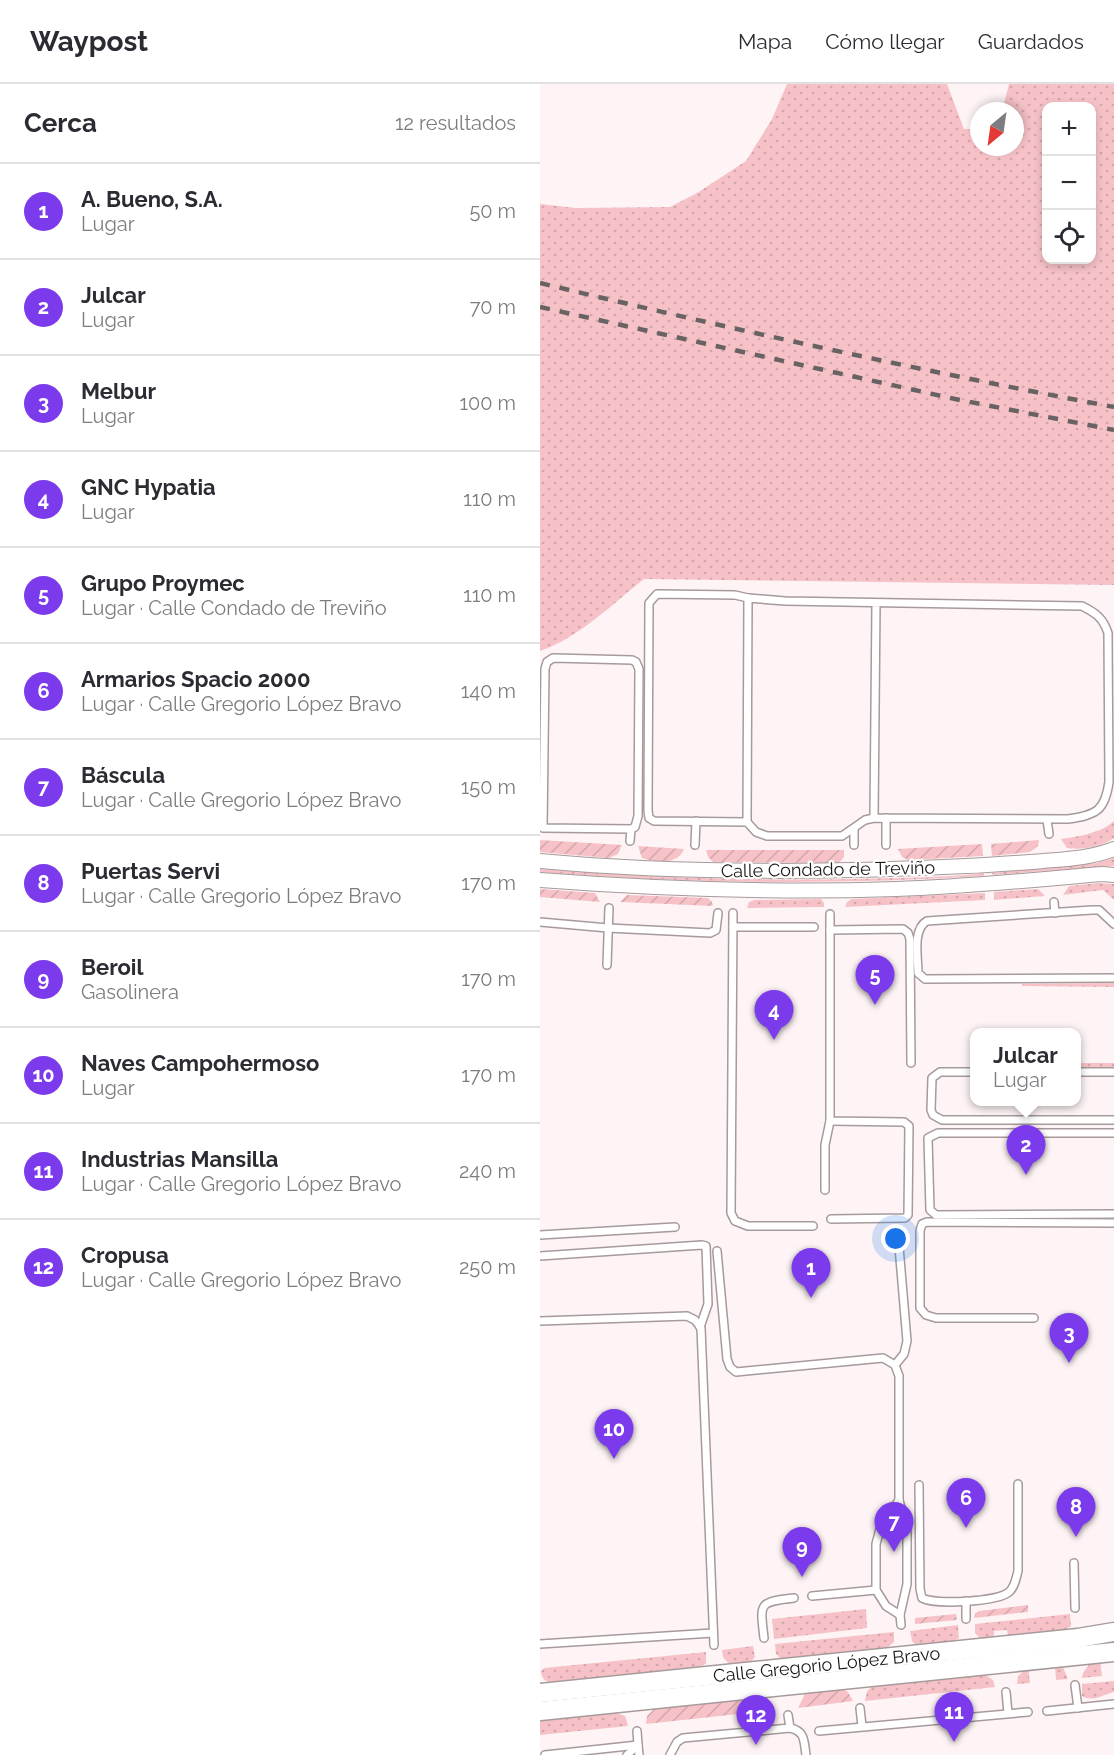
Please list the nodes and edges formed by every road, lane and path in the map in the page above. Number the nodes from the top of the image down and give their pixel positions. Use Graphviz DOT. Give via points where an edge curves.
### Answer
graph roads {
  1 [pos="748,598"];
  2 [pos="876,603"];
  3 [pos="542,669"];
  4 [pos="874,818"];
  5 [pos="886,819"];
  6 [pos="1047,819"];
  7 [pos="696,821"];
  8 [pos="747,822"];
  9 [pos="542,827"];
  10 [pos="631,829"];
  11 [pos="854,829"];
  12 [pos="1049,834"];
  13 [pos="630,841"];
  14 [pos="695,845"];
  15 [pos="854,845"];
  16 [pos="886,845"];
  17 [pos="1114,849"];
  18 [pos="540,861"];
  19 [pos="1114,875"];
  20 [pos="540,880"];
  21 [pos="1054,902"];
  22 [pos="609,908"];
  23 [pos="718,913"];
  24 [pos="733,913"];
  25 [pos="1055,913"];
  26 [pos="830,914"];
  27 [pos="540,922"];
  28 [pos="1114,924"];
  29 [pos="732,927"];
  30 [pos="813,927"];
  31 [pos="608,928"];
  32 [pos="830,930"];
  33 [pos="607,965"];
  34 [pos="1114,978"];
  35 [pos="911,1063"];
  36 [pos="970,1072"];
  37 [pos="1081,1072"];
  38 [pos="1114,1072"];
  39 [pos="1114,1120"];
  40 [pos="830,1121"];
  41 [pos="1114,1133"];
  42 [pos="825,1190"];
  43 [pos="1114,1214"];
  44 [pos="831,1219"];
  45 [pos="1114,1223"];
  46 [pos="813,1226"];
  47 [pos="675,1227"];
  48 [pos="540,1235"];
  49 [pos="898,1235"];
  50 [pos="717,1251"];
  51 [pos="540,1256"];
  52 [pos="1034,1318"];
  53 [pos="540,1321"];
  54 [pos="700,1327"];
  55 [pos="895,1365"];
  56 [pos="1018,1484"];
  57 [pos="919,1485"];
  58 [pos="899,1500"];
  59 [pos="1074,1563"];
  60 [pos="876,1590"];
  61 [pos="812,1596"];
  62 [pos="794,1598"];
  63 [pos="966,1601"];
  64 [pos="1076,1608"];
  65 [pos="900,1615"];
  66 [pos="966,1619"];
  67 [pos="901,1625"];
  68 [pos="1114,1632"];
  69 [pos="713,1633"];
  70 [pos="764,1638"];
  71 [pos="540,1644"];
  72 [pos="714,1645"];
  73 [pos="1114,1652"];
  74 [pos="1075,1685"];
  75 [pos="1006,1692"];
  76 [pos="540,1693"];
  77 [pos="1114,1704"];
  78 [pos="860,1708"];
  79 [pos="1078,1708"];
  80 [pos="540,1711"];
  81 [pos="1047,1711"];
  82 [pos="1028,1712"];
  83 [pos="1008,1713"];
  84 [pos="788,1715"];
  85 [pos="862,1726"];
  86 [pos="790,1728"];
  87 [pos="637,1731"];
  88 [pos="819,1731"];
  89 [pos="638,1745"];
  90 [pos="545,1755"];
  91 [pos="627,1755"];
  92 [pos="639,1755"];
  93 [pos="670,1755"];
  94 [pos="806,1755"];
  1 -- 2 [label="lane"];
  1 -- 7 [label="lane" via="657,594 649,603 649,818"];
  1 -- 8 [label="lane"];
  2 -- 4 [label="lane"];
  2 -- 6 [label="lane" via="1082,606 1104,622 1108,633 1107,797 1102,807 1089,816"];
  3 -- 9 [label="lane"];
  3 -- 10 [label="lane" via="553,658 636,662 638,816"];
  4 -- 5 [label="lane"];
  4 -- 11 [label="lane"];
  5 -- 6 [label="lane"];
  5 -- 16 [label="lane"];
  6 -- 12 [label="lane"];
  7 -- 8 [label="lane"];
  7 -- 14 [label="lane"];
  8 -- 11 [label="lane" via="756,832 767,836 842,836"];
  9 -- 10 [label="lane"];
  10 -- 13 [label="lane"];
  11 -- 15 [label="lane"];
  17 -- 18 [label="street, Calle Condado de Treviño" via="1064,859 875,871 652,869"];
  19 -- 20 [label="street, Calle Condado de Treviño" via="816,891 654,888"];
  21 -- 25 [label="lane"];
  22 -- 31 [label="lane"];
  23 -- 31 [label="lane" via="716,930 710,933"];
  24 -- 29 [label="lane"];
  25 -- 28 [label="lane" via="1099,910"];
  25 -- 34 [label="lane" via="922,923 918,933 918,973 924,979"];
  26 -- 32 [label="lane"];
  27 -- 31 [label="lane"];
  29 -- 30 [label="lane"];
  29 -- 46 [label="lane" via="731,1213 735,1221 748,1226"];
  31 -- 33 [label="lane"];
  32 -- 35 [label="lane" via="903,929 908,933"];
  32 -- 40 [label="lane"];
  36 -- 39 [label="lane" via="935,1074 933,1115 942,1120"];
  37 -- 38 [label="lane"];
  40 -- 42 [label="lane" via="825,1145"];
  40 -- 44 [label="lane" via="904,1122 909,1126 908,1215"];
  41 -- 43 [label="lane" via="938,1133 928,1138 931,1213"];
  45 -- 52 [label="lane" via="922,1224 920,1308 926,1315"];
  47 -- 48 [label="lane"];
  49 -- 55 [label="lane" via="908,1341"];
  50 -- 55 [label="lane" via="727,1359 736,1372 883,1358"];
  51 -- 54 [label="lane" via="706,1246 708,1304"];
  53 -- 54 [label="lane" via="687,1316"];
  54 -- 69 [label="lane"];
  55 -- 58 [label="lane" via="899,1376"];
  56 -- 63 [label="lane" via="1015,1584 996,1598"];
  57 -- 63 [label="lane" via="922,1598"];
  58 -- 60 [label="lane" via="880,1529 876,1544"];
  58 -- 65 [label="lane" via="907,1532 907,1584"];
  59 -- 64 [label="lane"];
  60 -- 61 [label="lane"];
  60 -- 65 [label="lane" via="886,1606"];
  62 -- 70 [label="lane" via="766,1603 762,1619"];
  63 -- 66 [label="lane"];
  65 -- 67 [label="lane"];
  68 -- 76 [label="main road, Calle Gregorio López Bravo"];
  69 -- 71 [label="lane"];
  69 -- 72 [label="lane"];
  73 -- 80 [label="main road, Calle Gregorio López Bravo"];
  74 -- 79 [label="lane"];
  75 -- 83 [label="lane"];
  77 -- 79 [label="lane"];
  78 -- 85 [label="lane"];
  79 -- 81 [label="lane"];
  82 -- 83 [label="lane"];
  83 -- 85 [label="lane"];
  84 -- 86 [label="lane"];
  85 -- 88 [label="lane"];
  86 -- 93 [label="lane" via="682,1738"];
  86 -- 94 [label="lane" via="803,1735"];
  87 -- 89 [label="lane"];
  89 -- 90 [label="lane"];
  89 -- 91 [label="lane"];
  89 -- 92 [label="lane"];
}
